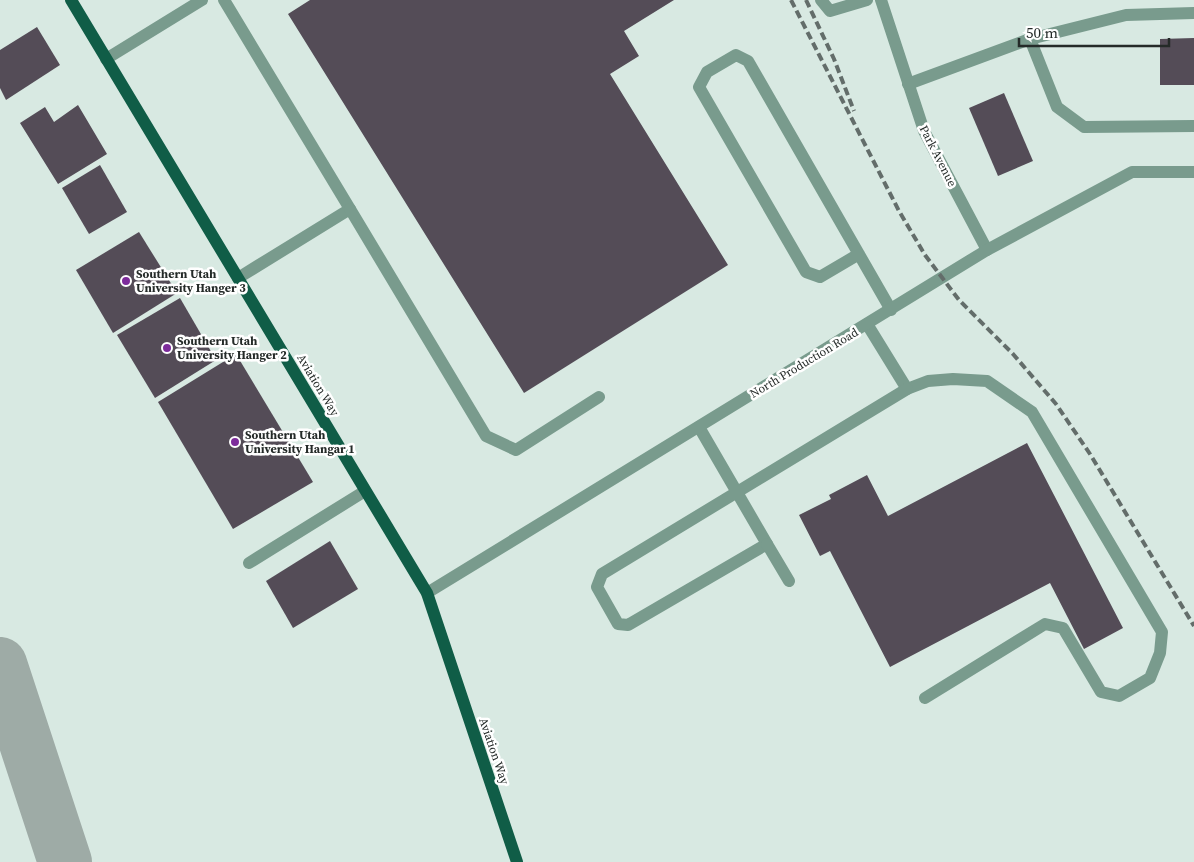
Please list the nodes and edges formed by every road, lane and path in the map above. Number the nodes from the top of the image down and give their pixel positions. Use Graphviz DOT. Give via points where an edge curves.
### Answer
graph roads {
  1 [pos="71,0"];
  2 [pos="202,0"];
  3 [pos="224,0"];
  4 [pos="821,0"];
  5 [pos="867,0"];
  6 [pos="882,0"];
  7 [pos="1194,13"];
  8 [pos="1030,38"];
  9 [pos="106,59"];
  10 [pos="908,84"];
  11 [pos="1194,126"];
  12 [pos="1194,172"];
  13 [pos="350,209"];
  14 [pos="987,250"];
  15 [pos="859,254"];
  16 [pos="238,278"];
  17 [pos="891,310"];
  18 [pos="867,324"];
  19 [pos="907,389"];
  20 [pos="599,397"];
  21 [pos="699,427"];
  22 [pos="365,491"];
  23 [pos="738,492"];
  24 [pos="767,544"];
  25 [pos="248,563"];
  26 [pos="789,581"];
  27 [pos="427,593"];
  28 [pos="924,698"];
  29 [pos="517,862"];
  1 -- 9 [label="main road, Aviation Way"];
  2 -- 9 [label="street"];
  3 -- 13 [label="street"];
  4 -- 5 [label="street" via="830,11"];
  6 -- 10 [label="street, Park Avenue"];
  7 -- 8 [label="street" via="1126,15"];
  8 -- 10 [label="street"];
  8 -- 11 [label="street" via="1057,107 1084,127"];
  9 -- 16 [label="main road, Aviation Way"];
  10 -- 14 [label="street, Park Avenue" via="924,130"];
  12 -- 14 [label="street, North Production Road" via="1132,172"];
  13 -- 16 [label="street"];
  13 -- 20 [label="street" via="486,436 516,450"];
  14 -- 17 [label="street, North Production Road"];
  15 -- 15 [label="street" via="748,61 736,55 707,72 699,87 806,272 820,276"];
  15 -- 17 [label="street"];
  16 -- 22 [label="main road, Aviation Way"];
  17 -- 18 [label="street, North Production Road"];
  18 -- 19 [label="street"];
  18 -- 21 [label="street, North Production Road"];
  19 -- 23 [label="street"];
  19 -- 28 [label="street" via="928,381 987,381 1032,412 1162,632 1160,653 1150,678 1119,696 1101,692 1063,628 1045,624"];
  21 -- 23 [label="street"];
  21 -- 27 [label="street, North Production Road"];
  22 -- 25 [label="street"];
  22 -- 27 [label="main road, Aviation Way"];
  23 -- 24 [label="street"];
  23 -- 24 [label="street" via="602,574 597,587 618,624 628,625"];
  24 -- 26 [label="street"];
  27 -- 29 [label="main road, Aviation Way"];
}
